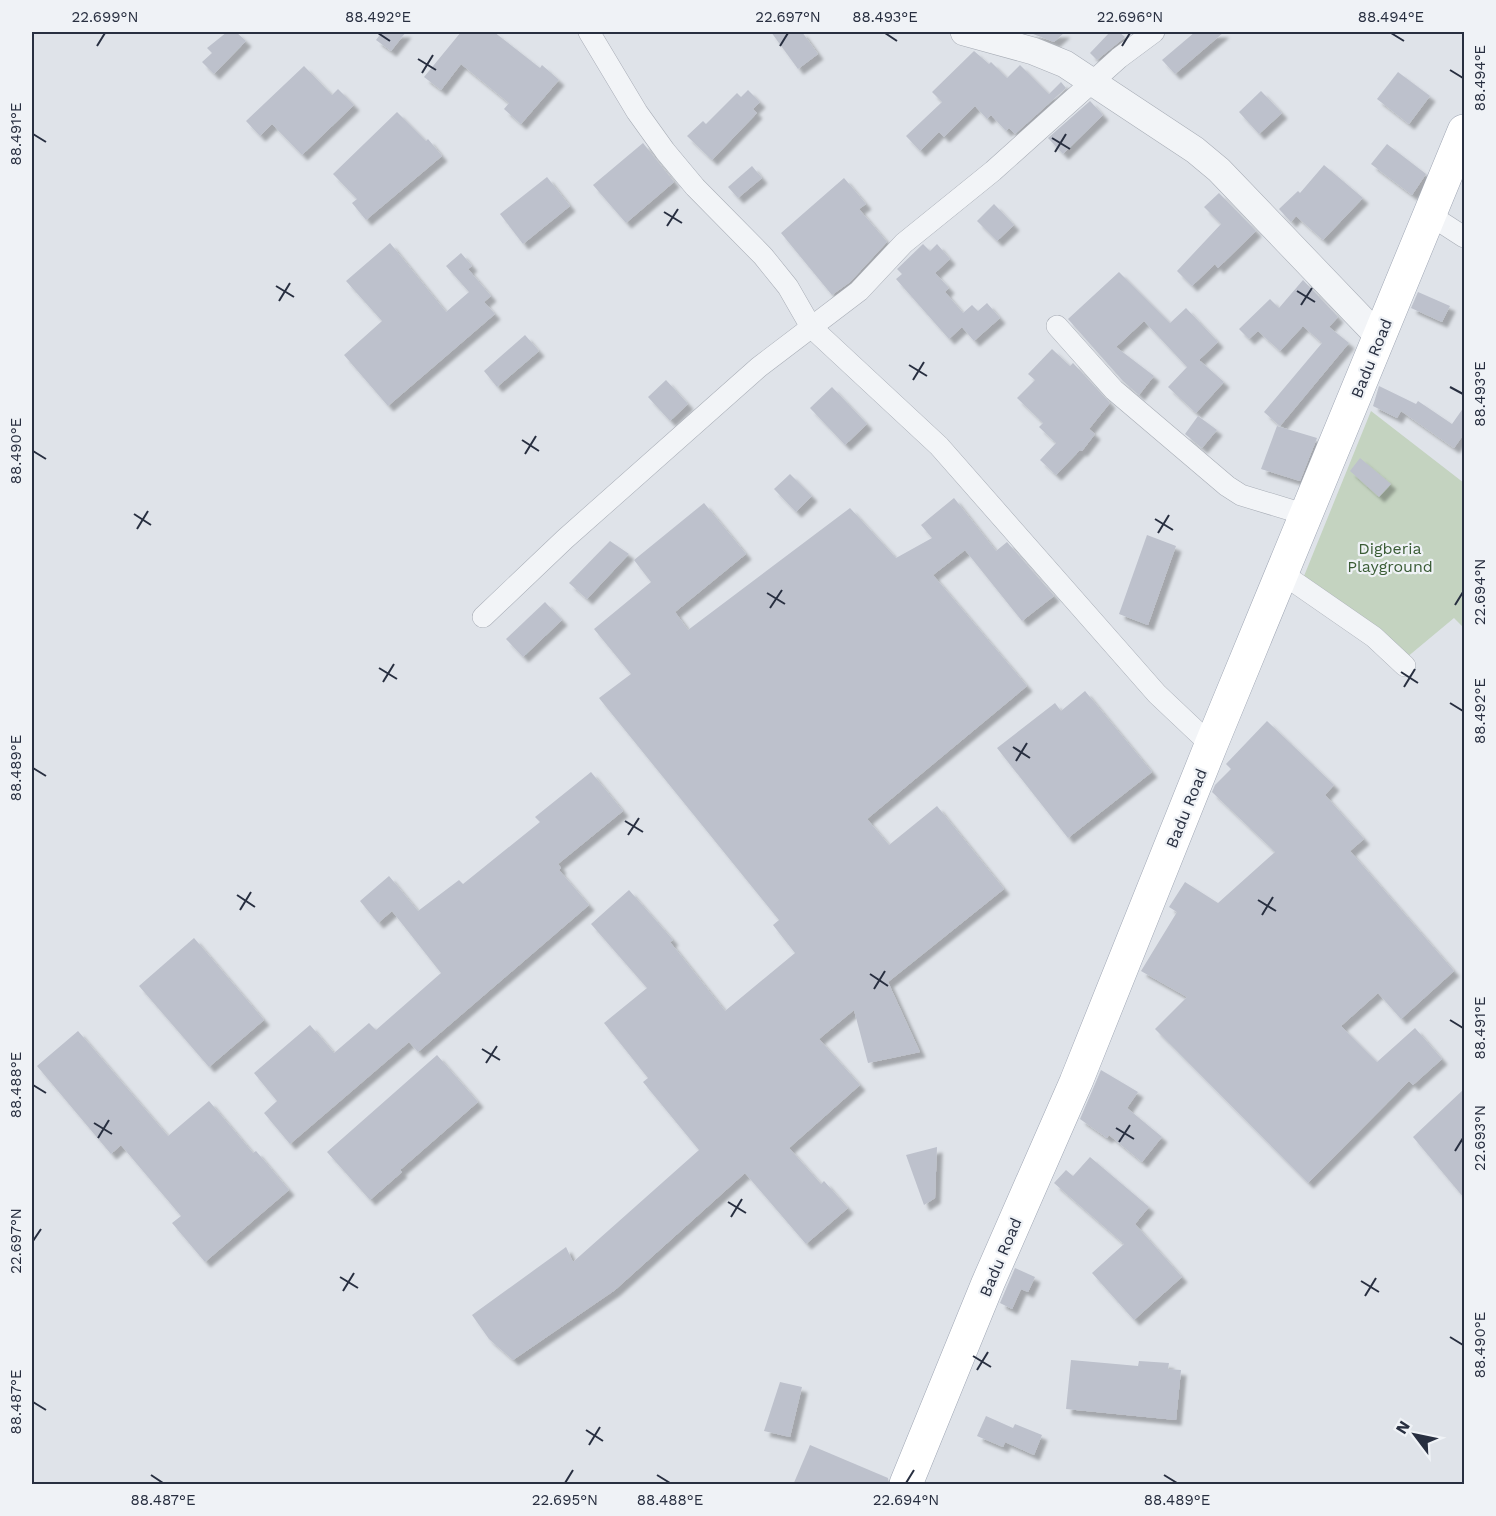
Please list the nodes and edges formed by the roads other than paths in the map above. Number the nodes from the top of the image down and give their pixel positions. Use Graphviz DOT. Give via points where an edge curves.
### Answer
graph roads {
  1 [pos="589,32"];
  2 [pos="964,32"];
  3 [pos="1154,32"];
  4 [pos="1093,82"];
  5 [pos="1464,131"];
  6 [pos="1430,215"];
  7 [pos="1464,237"];
  8 [pos="1057,326"];
  9 [pos="811,327"];
  10 [pos="1379,338"];
  11 [pos="1307,515"];
  12 [pos="1283,574"];
  13 [pos="483,617"];
  14 [pos="1405,666"];
  15 [pos="1211,745"];
  16 [pos="906,1485"];
  1 -- 9 [label="street" via="665,151 694,187 763,256 788,287"];
  2 -- 4 [label="street" via="1033,51 1065,64"];
  3 -- 4 [label="street"];
  4 -- 9 [label="street" via="904,243 859,291"];
  4 -- 10 [label="street" via="1195,150 1219,171"];
  5 -- 6 [label="main road, Badu Road"];
  6 -- 7 [label="street"];
  6 -- 10 [label="main road, Badu Road"];
  8 -- 11 [label="street" via="1114,390 1227,486 1241,495"];
  9 -- 13 [label="street" via="751,374 565,538"];
  9 -- 15 [label="street" via="939,446 1157,694"];
  10 -- 11 [label="main road, Badu Road"];
  11 -- 12 [label="main road, Badu Road"];
  12 -- 14 [label="street" via="1374,637"];
  12 -- 15 [label="main road, Badu Road"];
  15 -- 16 [label="main road, Badu Road" via="1076,1083 988,1282"];
}
